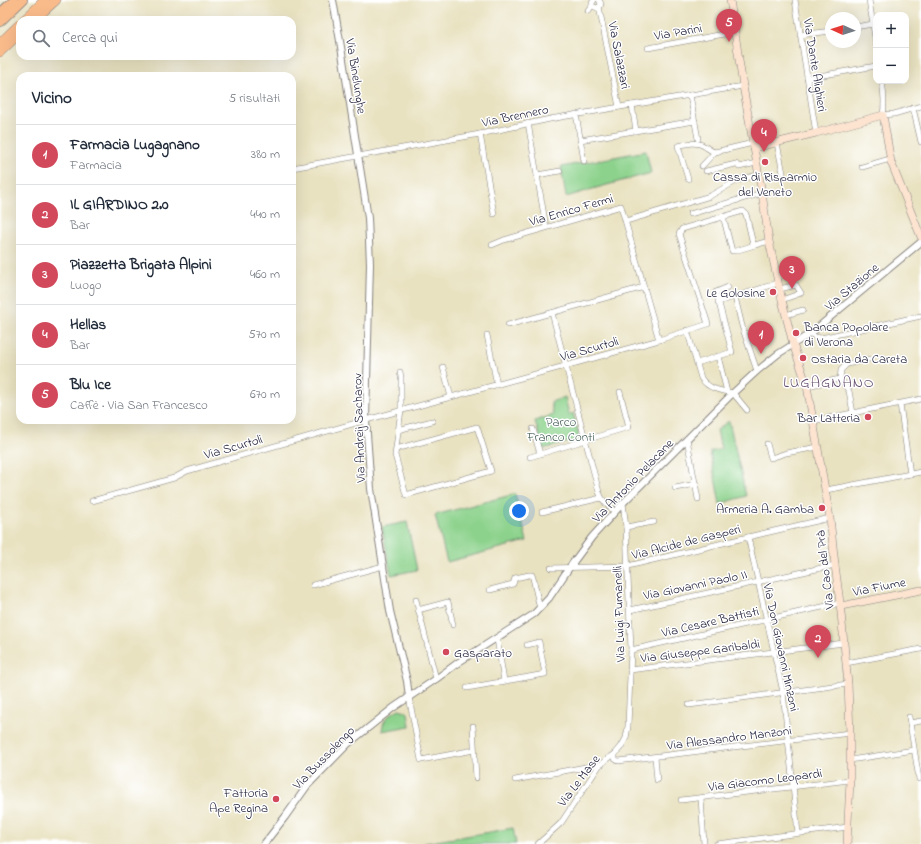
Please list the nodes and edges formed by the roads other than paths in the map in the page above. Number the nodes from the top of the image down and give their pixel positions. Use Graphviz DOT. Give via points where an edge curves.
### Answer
graph roads {
  1 [pos="14,0"];
  2 [pos="23,0"];
  3 [pos="45,0"];
  4 [pos="56,0"];
  5 [pos="333,0"];
  6 [pos="599,0"];
  7 [pos="730,0"];
  8 [pos="794,0"];
  9 [pos="869,0"];
  10 [pos="593,3"];
  11 [pos="599,7"];
  12 [pos="588,11"];
  13 [pos="0,13"];
  14 [pos="28,16"];
  15 [pos="38,16"];
  16 [pos="0,22"];
  17 [pos="873,24"];
  18 [pos="861,26"];
  19 [pos="16,28"];
  20 [pos="735,32"];
  21 [pos="825,32"];
  22 [pos="800,35"];
  23 [pos="16,37"];
  24 [pos="0,42"];
  25 [pos="648,48"];
  26 [pos="0,52"];
  27 [pos="873,67"];
  28 [pos="807,78"];
  29 [pos="882,84"];
  30 [pos="743,86"];
  31 [pos="690,95"];
  32 [pos="632,105"];
  33 [pos="921,106"];
  34 [pos="619,107"];
  35 [pos="913,108"];
  36 [pos="576,114"];
  37 [pos="883,115"];
  38 [pos="695,121"];
  39 [pos="528,123"];
  40 [pos="636,131"];
  41 [pos="816,133"];
  42 [pos="480,134"];
  43 [pos="698,139"];
  44 [pos="580,140"];
  45 [pos="921,142"];
  46 [pos="777,143"];
  47 [pos="753,145"];
  48 [pos="715,152"];
  49 [pos="358,156"];
  50 [pos="890,160"];
  51 [pos="584,161"];
  52 [pos="756,163"];
  53 [pos="702,166"];
  54 [pos="296,167"];
  55 [pos="862,167"];
  56 [pos="560,171"];
  57 [pos="706,171"];
  58 [pos="783,173"];
  59 [pos="537,175"];
  60 [pos="758,175"];
  61 [pos="688,179"];
  62 [pos="762,194"];
  63 [pos="494,214"];
  64 [pos="690,214"];
  65 [pos="723,216"];
  66 [pos="626,221"];
  67 [pos="546,227"];
  68 [pos="921,237"];
  69 [pos="769,241"];
  70 [pos="921,242"];
  71 [pos="492,244"];
  72 [pos="755,245"];
  73 [pos="779,286"];
  74 [pos="644,287"];
  75 [pos="728,287"];
  76 [pos="735,297"];
  77 [pos="782,300"];
  78 [pos="718,302"];
  79 [pos="803,310"];
  80 [pos="552,313"];
  81 [pos="786,315"];
  82 [pos="921,316"];
  83 [pos="508,325"];
  84 [pos="687,330"];
  85 [pos="811,333"];
  86 [pos="487,335"];
  87 [pos="658,340"];
  88 [pos="793,344"];
  89 [pos="718,356"];
  90 [pos="869,359"];
  91 [pos="697,363"];
  92 [pos="566,366"];
  93 [pos="443,367"];
  94 [pos="757,371"];
  95 [pos="400,372"];
  96 [pos="840,379"];
  97 [pos="497,385"];
  98 [pos="807,386"];
  99 [pos="620,392"];
  100 [pos="730,392"];
  101 [pos="451,397"];
  102 [pos="921,400"];
  103 [pos="900,404"];
  104 [pos="401,410"];
  105 [pos="748,410"];
  106 [pos="853,413"];
  107 [pos="366,420"];
  108 [pos="432,421"];
  109 [pos="813,421"];
  110 [pos="533,429"];
  111 [pos="398,430"];
  112 [pos="687,439"];
  113 [pos="585,440"];
  114 [pos="768,444"];
  115 [pos="818,447"];
  116 [pos="396,449"];
  117 [pos="540,454"];
  118 [pos="530,457"];
  119 [pos="921,472"];
  120 [pos="910,474"];
  121 [pos="696,484"];
  122 [pos="675,488"];
  123 [pos="826,490"];
  124 [pos="601,498"];
  125 [pos="698,499"];
  126 [pos="92,501"];
  127 [pos="623,503"];
  128 [pos="542,512"];
  129 [pos="615,512"];
  130 [pos="830,518"];
  131 [pos="654,522"];
  132 [pos="626,527"];
  133 [pos="748,537"];
  134 [pos="835,565"];
  135 [pos="383,566"];
  136 [pos="628,566"];
  137 [pos="552,568"];
  138 [pos="568,568"];
  139 [pos="758,582"];
  140 [pos="313,585"];
  141 [pos="490,590"];
  142 [pos="921,590"];
  143 [pos="416,600"];
  144 [pos="840,604"];
  145 [pos="540,609"];
  146 [pos="418,610"];
  147 [pos="630,610"];
  148 [pos="768,619"];
  149 [pos="453,625"];
  150 [pos="497,639"];
  151 [pos="844,643"];
  152 [pos="527,645"];
  153 [pos="921,649"];
  154 [pos="631,650"];
  155 [pos="774,652"];
  156 [pos="846,662"];
  157 [pos="630,670"];
  158 [pos="436,679"];
  159 [pos="504,681"];
  160 [pos="848,684"];
  161 [pos="467,688"];
  162 [pos="783,692"];
  163 [pos="409,697"];
  164 [pos="689,705"];
  165 [pos="921,721"];
  166 [pos="473,726"];
  167 [pos="628,726"];
  168 [pos="850,733"];
  169 [pos="788,741"];
  170 [pos="474,750"];
  171 [pos="914,750"];
  172 [pos="615,754"];
  173 [pos="654,757"];
  174 [pos="850,760"];
  175 [pos="602,764"];
  176 [pos="476,778"];
  177 [pos="919,779"];
  178 [pos="515,780"];
  179 [pos="657,780"];
  180 [pos="850,780"];
  181 [pos="793,787"];
  182 [pos="701,798"];
  183 [pos="681,800"];
  184 [pos="848,827"];
  185 [pos="798,833"];
  186 [pos="264,844"];
  187 [pos="538,844"];
  188 [pos="704,844"];
  189 [pos="717,844"];
  190 [pos="847,844"];
  1 -- 13 [label="highway"];
  2 -- 16 [label="highway"];
  3 -- 14 [label="highway"];
  4 -- 15 [label="highway"];
  5 -- 49 [label="street, Via Binelunghe"];
  6 -- 11 [label="street, Via Salazzari"];
  7 -- 20 [label="main road, Via Cao del Prà"];
  8 -- 22 [label="street, Via Dante Alighieri"];
  9 -- 17 [label="street"];
  10 -- 11 [label="street, Via Salazzari"];
  10 -- 12 [label="street, Via Salazzari"];
  11 -- 34 [label="street, Via Salazzari"];
  17 -- 18 [label="street"];
  19 -- 24 [label="highway"];
  20 -- 25 [label="street, Via Parini"];
  20 -- 30 [label="main road, Via Cao del Prà"];
  21 -- 22 [label="street"];
  22 -- 28 [label="street, Via Dante Alighieri"];
  23 -- 26 [label="highway"];
  27 -- 28 [label="street"];
  28 -- 41 [label="street, Via Dante Alighieri"];
  29 -- 37 [label="street" via="885,106"];
  30 -- 31 [label="street, Via Brennero"];
  30 -- 47 [label="main road, Via Cao del Prà"];
  31 -- 32 [label="street, Via Brennero"];
  31 -- 38 [label="street"];
  32 -- 34 [label="street, Via Brennero"];
  32 -- 40 [label="street"];
  33 -- 35 [label="street"];
  34 -- 36 [label="street, Via Brennero"];
  35 -- 37 [label="street"];
  35 -- 45 [label="street"];
  36 -- 39 [label="street, Via Brennero"];
  36 -- 44 [label="street"];
  37 -- 41 [label="main road"];
  37 -- 50 [label="main road"];
  38 -- 40 [label="street"];
  38 -- 43 [label="street"];
  39 -- 42 [label="street, Via Brennero"];
  39 -- 59 [label="street"];
  40 -- 44 [label="street"];
  41 -- 46 [label="main road"];
  42 -- 49 [label="street, Via Brennero"];
  42 -- 63 [label="street"];
  44 -- 51 [label="street"];
  46 -- 47 [label="main road"];
  46 -- 58 [label="street"];
  47 -- 48 [label="street"];
  47 -- 52 [label="main road, Via Cao del Prà"];
  48 -- 53 [label="street"];
  48 -- 61 [label="street" via="696,143 678,146"];
  49 -- 54 [label="street, Via Brennero"];
  49 -- 107 [label="street, Via Andreij Sacharov" via="368,218 370,264"];
  50 -- 55 [label="street"];
  50 -- 68 [label="main road"];
  52 -- 57 [label="street" via="739,167 736,164"];
  52 -- 60 [label="main road, Via Cao del Prà"];
  56 -- 59 [label="street"];
  59 -- 67 [label="street"];
  60 -- 62 [label="main road, Via Cao del Prà"];
  60 -- 66 [label="street" via="738,180 710,196"];
  62 -- 64 [label="street"];
  62 -- 69 [label="main road, Via Cao del Prà"];
  65 -- 72 [label="street" via="743,211"];
  65 -- 72 [label="street" via="732,251"];
  65 -- 84 [label="street, Via Scurtoli" via="682,229 679,234 708,324"];
  66 -- 67 [label="street, Via Enrico Fermi" via="621,206"];
  66 -- 74 [label="street, Via Enrico Fermi"];
  67 -- 71 [label="street, Via Enrico Fermi"];
  69 -- 72 [label="street"];
  69 -- 73 [label="main road, Via Cao del Prà"];
  70 -- 85 [label="street, Via Stazione"];
  73 -- 76 [label="street"];
  73 -- 77 [label="main road, Via Cao del Prà"];
  73 -- 77 [label="street" via="796,285 802,293"];
  74 -- 80 [label="street"];
  74 -- 87 [label="street, Via Enrico Fermi"];
  75 -- 78 [label="street" via="716,292"];
  76 -- 78 [label="street"];
  76 -- 94 [label="street"];
  77 -- 81 [label="main road, Via Cao del Prà"];
  78 -- 89 [label="street" via="732,352"];
  79 -- 81 [label="street"];
  80 -- 83 [label="street"];
  80 -- 92 [label="street"];
  81 -- 88 [label="main road, Via Cao del Prà"];
  82 -- 85 [label="street" via="821,338"];
  84 -- 87 [label="street, Via Scurtoli"];
  84 -- 91 [label="street"];
  85 -- 88 [label="street, Via Stazione"];
  86 -- 97 [label="street"];
  87 -- 92 [label="street, Via Scurtoli"];
  88 -- 94 [label="street, Via Antonio Pelacane"];
  88 -- 98 [label="main road, Via Cao del Prà"];
  89 -- 91 [label="street"];
  89 -- 100 [label="street"];
  90 -- 96 [label="street" via="847,364 841,370"];
  91 -- 100 [label="street" via="705,383 723,392"];
  92 -- 97 [label="street, Via Scurtoli"];
  92 -- 113 [label="street"];
  93 -- 101 [label="street"];
  94 -- 100 [label="street, Via Antonio Pelacane"];
  95 -- 104 [label="street"];
  96 -- 98 [label="street"];
  96 -- 106 [label="street" via="849,391"];
  97 -- 101 [label="street, Via Scurtoli"];
  98 -- 109 [label="main road, Via Cao del Prà"];
  99 -- 113 [label="street" via="629,427"];
  100 -- 105 [label="street"];
  100 -- 112 [label="street, Via Antonio Pelacane"];
  101 -- 104 [label="street, Via Scurtoli"];
  102 -- 103 [label="street"];
  103 -- 106 [label="street"];
  103 -- 120 [label="street"];
  104 -- 107 [label="street, Via Scurtoli"];
  104 -- 111 [label="street"];
  106 -- 109 [label="street"];
  107 -- 126 [label="street, Via Scurtoli" via="187,470 174,478"];
  107 -- 135 [label="street, Via Andreij Sacharov" via="371,489"];
  108 -- 111 [label="street"];
  109 -- 115 [label="main road, Via Cao del Prà"];
  110 -- 117 [label="street"];
  111 -- 116 [label="street"];
  112 -- 121 [label="street"];
  112 -- 127 [label="street, Via Antonio Pelacane"];
  113 -- 117 [label="street"];
  113 -- 124 [label="street"];
  114 -- 115 [label="street" via="772,458"];
  115 -- 123 [label="main road, Via Cao del Prà"];
  116 -- 116 [label="street" via="395,456 406,495 491,471 477,427"];
  117 -- 118 [label="street"];
  119 -- 120 [label="street"];
  120 -- 123 [label="street"];
  121 -- 122 [label="street"];
  121 -- 125 [label="street"];
  123 -- 130 [label="main road, Via Cao del Prà"];
  124 -- 128 [label="street"];
  124 -- 129 [label="street"];
  127 -- 129 [label="street, Via Antonio Pelacane"];
  127 -- 132 [label="street, Via Luigi Fumanelli"];
  129 -- 138 [label="street, Via Antonio Pelacane"];
  130 -- 133 [label="street, Via Alcide de Gasperi"];
  130 -- 134 [label="main road, Via Cao del Prà"];
  131 -- 132 [label="street"];
  132 -- 136 [label="street, Via Luigi Fumanelli"];
  133 -- 136 [label="street, Via Alcide de Gasperi"];
  133 -- 139 [label="street, Via Don Giovanni Minzoni"];
  134 -- 139 [label="street, Via Giovanni Paolo II"];
  134 -- 144 [label="main road, Via Cao del Prà"];
  135 -- 140 [label="street"];
  135 -- 163 [label="street, Via Andreij Sacharov"];
  136 -- 138 [label="street, Via Alcide de Gasperi"];
  136 -- 147 [label="street, Via Luigi Fumanelli"];
  137 -- 138 [label="street, Via Alcide de Gasperi"];
  138 -- 145 [label="street, Via Antonio Pelacane"];
  139 -- 147 [label="street, Via Giovanni Paolo II"];
  139 -- 148 [label="street, Via Don Giovanni Minzoni"];
  141 -- 145 [label="street" via="513,584 515,578 532,575"];
  142 -- 144 [label="main road, Via Fiume"];
  143 -- 146 [label="street"];
  144 -- 148 [label="street, Via Cesare Battisti"];
  144 -- 151 [label="main road, Via Cao del Prà"];
  145 -- 150 [label="street, Via Antonio Pelacane"];
  146 -- 149 [label="street" via="448,602"];
  146 -- 158 [label="street"];
  147 -- 154 [label="street, Via Luigi Fumanelli"];
  148 -- 154 [label="street, Via Cesare Battisti"];
  148 -- 155 [label="street, Via Don Giovanni Minzoni"];
  150 -- 158 [label="street, Via Antonio Pelacane"];
  150 -- 159 [label="street"];
  151 -- 155 [label="street, Via Giuseppe Garibaldi"];
  151 -- 156 [label="main road, Via Cao del Prà"];
  152 -- 159 [label="street" via="540,642 545,674"];
  153 -- 156 [label="street"];
  154 -- 157 [label="street, Via Luigi Fumanelli"];
  155 -- 157 [label="street, Via Giuseppe Garibaldi"];
  155 -- 162 [label="street, Via Don Giovanni Minzoni"];
  156 -- 160 [label="main road, Via Cao del Prà"];
  157 -- 167 [label="street, Via Luigi Fumanelli"];
  158 -- 163 [label="street, Via Antonio Pelacane"];
  159 -- 161 [label="street"];
  160 -- 162 [label="street"];
  160 -- 168 [label="main road, Via Cao del Prà"];
  162 -- 164 [label="street"];
  162 -- 169 [label="street, Via Don Giovanni Minzoni"];
  163 -- 170 [label="street" via="421,760"];
  163 -- 186 [label="street, Via Bussolengo" via="348,744 307,786"];
  165 -- 171 [label="street" via="910,720"];
  166 -- 170 [label="street"];
  167 -- 172 [label="street, Via Le Mase" via="626,738"];
  168 -- 169 [label="street, Via Alessandro Manzoni"];
  168 -- 174 [label="main road, Via Cao del Prà"];
  169 -- 173 [label="street, Via Alessandro Manzoni"];
  169 -- 181 [label="street, Via Don Giovanni Minzoni"];
  170 -- 176 [label="street"];
  171 -- 174 [label="street"];
  171 -- 177 [label="street"];
  172 -- 173 [label="street, Via Alessandro Manzoni" via="618,761"];
  172 -- 175 [label="street, Via Le Mase"];
  173 -- 179 [label="street"];
  174 -- 180 [label="main road, Via Cao del Prà"];
  175 -- 178 [label="street"];
  175 -- 187 [label="street, Via Le Mase" via="561,823"];
  180 -- 181 [label="street, Via Giacomo Leopardi"];
  180 -- 184 [label="main road, Via Cao del Prà"];
  181 -- 182 [label="street, Via Giacomo Leopardi"];
  181 -- 185 [label="street, Via Don Giovanni Minzoni"];
  182 -- 183 [label="street, Via Giacomo Leopardi"];
  182 -- 188 [label="street"];
  184 -- 185 [label="street"];
  184 -- 190 [label="main road, Via Cao del Prà"];
  185 -- 189 [label="street"];
}
